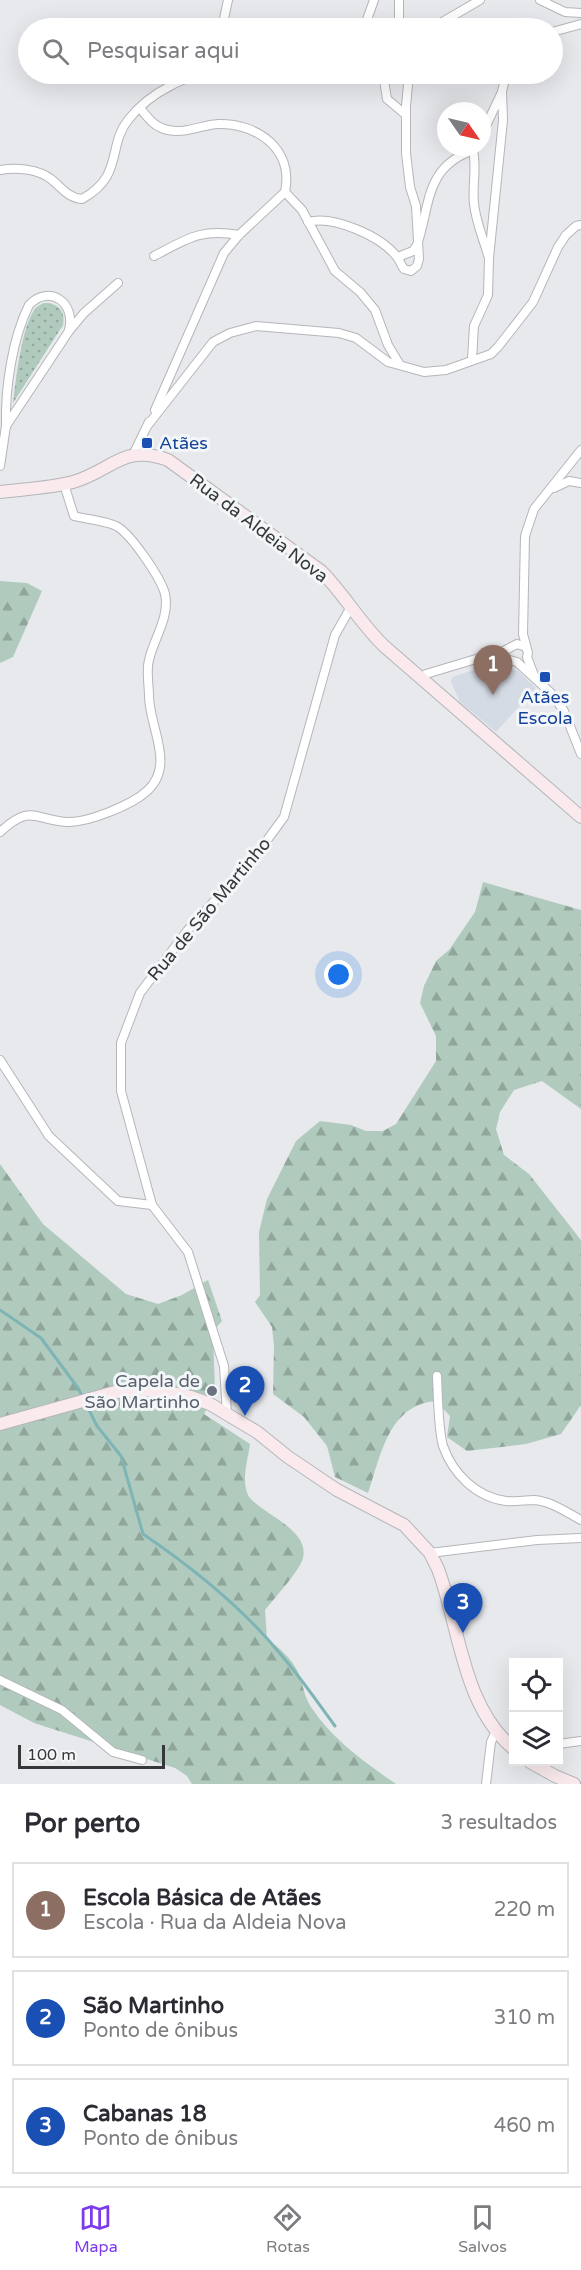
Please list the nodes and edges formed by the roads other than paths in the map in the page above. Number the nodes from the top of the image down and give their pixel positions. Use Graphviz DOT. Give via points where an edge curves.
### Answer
graph roads {
  1 [pos="228,0"];
  2 [pos="374,0"];
  3 [pos="399,0"];
  4 [pos="480,0"];
  5 [pos="540,0"];
  6 [pos="581,13"];
  7 [pos="224,18"];
  8 [pos="368,18"];
  9 [pos="399,18"];
  10 [pos="449,18"];
  11 [pos="581,24"];
  12 [pos="563,29"];
  13 [pos="175,84"];
  14 [pos="385,84"];
  15 [pos="408,84"];
  16 [pos="504,84"];
  17 [pos="502,92"];
  18 [pos="140,108"];
  19 [pos="406,115"];
  20 [pos="491,115"];
  21 [pos="461,156"];
  22 [pos="474,156"];
  23 [pos="0,170"];
  24 [pos="285,192"];
  25 [pos="308,222"];
  26 [pos="581,225"];
  27 [pos="239,235"];
  28 [pos="417,245"];
  29 [pos="154,256"];
  30 [pos="398,257"];
  31 [pos="489,258"];
  32 [pos="118,283"];
  33 [pos="69,331"];
  34 [pos="472,359"];
  35 [pos="400,365"];
  36 [pos="148,424"];
  37 [pos="6,426"];
  38 [pos="581,450"];
  39 [pos="133,454"];
  40 [pos="0,466"];
  41 [pos="581,483"];
  42 [pos="64,484"];
  43 [pos="551,489"];
  44 [pos="0,492"];
  45 [pos="351,607"];
  46 [pos="518,647"];
  47 [pos="494,656"];
  48 [pos="527,657"];
  49 [pos="515,661"];
  50 [pos="535,678"];
  51 [pos="422,680"];
  52 [pos="581,754"];
  53 [pos="581,817"];
  54 [pos="0,832"];
  55 [pos="0,1060"];
  56 [pos="152,1205"];
  57 [pos="437,1376"];
  58 [pos="228,1414"];
  59 [pos="0,1424"];
  60 [pos="581,1520"];
  61 [pos="581,1538"];
  62 [pos="430,1553"];
  63 [pos="0,1680"];
  64 [pos="496,1731"];
  65 [pos="581,1741"];
  66 [pos="563,1743"];
  67 [pos="509,1745"];
  68 [pos="142,1760"];
  69 [pos="538,1766"];
  70 [pos="486,1784"];
  71 [pos="574,1784"];
  1 -- 7 [label="street"];
  2 -- 8 [label="street"];
  3 -- 9 [label="street"];
  4 -- 10 [label="street"];
  5 -- 6 [label="street" via="565,12"];
  11 -- 12 [label="street"];
  13 -- 18 [label="street"];
  14 -- 19 [label="street" via="387,99"];
  15 -- 19 [label="street"];
  16 -- 17 [label="street"];
  17 -- 20 [label="street"];
  17 -- 31 [label="street" via="502,131"];
  18 -- 23 [label="street" via="123,127 109,175 82,199 67,194 40,173"];
  18 -- 24 [label="street" via="151,122 167,130 190,131 221,124 261,134 273,143 281,157 287,182"];
  19 -- 28 [label="street" via="410,187 417,206"];
  21 -- 28 [label="street" via="435,179"];
  22 -- 31 [label="street" via="476,218"];
  24 -- 25 [label="street"];
  24 -- 27 [label="street"];
  25 -- 30 [label="street" via="342,224 379,241"];
  25 -- 35 [label="street" via="335,271 375,310"];
  26 -- 34 [label="street" via="558,247 533,302 507,337 490,354"];
  27 -- 29 [label="street" via="202,233"];
  27 -- 36 [label="street" via="225,253"];
  28 -- 30 [label="street"];
  28 -- 30 [label="street" via="419,263 414,270 404,269"];
  31 -- 34 [label="street" via="488,295 474,326"];
  32 -- 33 [label="street"];
  33 -- 37 [label="street"];
  33 -- 37 [label="street" via="71,313 61,301 47,296 29,305 10,370"];
  34 -- 35 [label="street" via="446,370 424,372"];
  35 -- 36 [label="street" via="388,362 350,335 248,328 213,342"];
  36 -- 39 [label="street"];
  37 -- 40 [label="street"];
  38 -- 43 [label="street"];
  39 -- 42 [label="street"];
  39 -- 45 [label="street, Rua da Aldeia Nova" via="153,454 168,460 321,571"];
  41 -- 43 [label="street" via="568,481"];
  42 -- 44 [label="street"];
  42 -- 54 [label="street" via="74,516 117,526 140,550 165,593 165,614 148,662 149,712 161,748 158,774 147,791 106,815 68,822 33,814 14,819"];
  43 -- 46 [label="street" via="534,509 525,536 523,634"];
  45 -- 51 [label="street, Rua da Aldeia Nova" via="370,632"];
  45 -- 56 [label="street, Rua de São Martinho" via="335,635 284,817 140,993 121,1043 121,1091"];
  46 -- 47 [label="street"];
  46 -- 48 [label="street"];
  46 -- 49 [label="street" via="510,654"];
  47 -- 49 [label="street"];
  47 -- 51 [label="street" via="435,671"];
  48 -- 49 [label="street"];
  48 -- 50 [label="street"];
  49 -- 50 [label="street"];
  50 -- 52 [label="street" via="564,711"];
  51 -- 53 [label="street, Rua da Aldeia Nova"];
  55 -- 56 [label="street" via="49,1136 118,1201"];
  56 -- 58 [label="street, Rua de São Martinho" via="188,1252 224,1366"];
  57 -- 60 [label="street" via="443,1444 464,1480 488,1497 508,1502 549,1503"];
  58 -- 59 [label="street" via="191,1397 156,1390 115,1392"];
  58 -- 62 [label="street" via="337,1490 404,1525"];
  61 -- 62 [label="street"];
  62 -- 64 [label="street" via="443,1581 477,1699"];
  63 -- 68 [label="street" via="62,1710 113,1752"];
  64 -- 67 [label="street"];
  64 -- 70 [label="street"];
  65 -- 66 [label="street"];
  69 -- 71 [label="street"];
}
